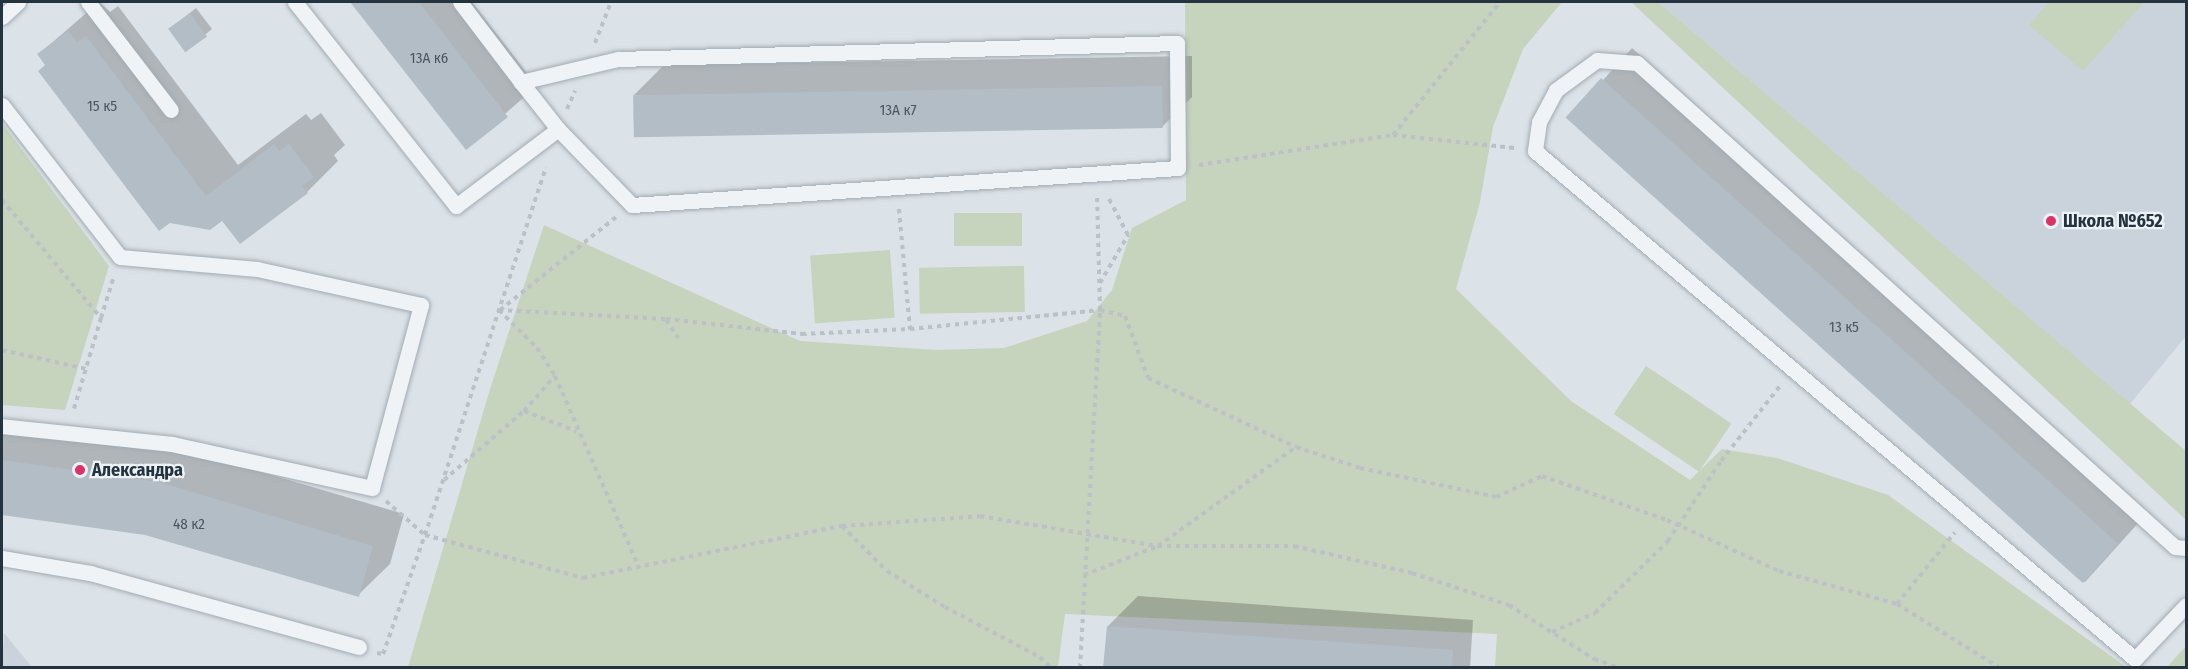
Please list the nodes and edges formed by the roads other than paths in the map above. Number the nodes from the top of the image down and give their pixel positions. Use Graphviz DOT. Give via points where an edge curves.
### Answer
graph roads {
  1 [pos="18,2"];
  2 [pos="88,2"];
  3 [pos="295,2"];
  4 [pos="460,2"];
  5 [pos="2,17"];
  6 [pos="521,82"];
  7 [pos="2,105"];
  8 [pos="171,110"];
  9 [pos="558,129"];
  10 [pos="2,426"];
  11 [pos="2187,548"];
  12 [pos="2,558"];
  13 [pos="2187,605"];
  14 [pos="358,647"];
  1 -- 5 [label="lane"];
  2 -- 8 [label="lane"];
  3 -- 9 [label="lane" via="456,206"];
  4 -- 6 [label="lane"];
  6 -- 9 [label="lane"];
  6 -- 9 [label="lane" via="618,59 1177,43 1178,168 632,205"];
  7 -- 10 [label="lane" via="120,257 257,269 421,305 372,488 172,444"];
  11 -- 13 [label="lane" via="2175,547 1637,63 1597,60 1556,90 1539,122 1535,151 2135,658"];
  12 -- 14 [label="lane" via="90,573"];
}
